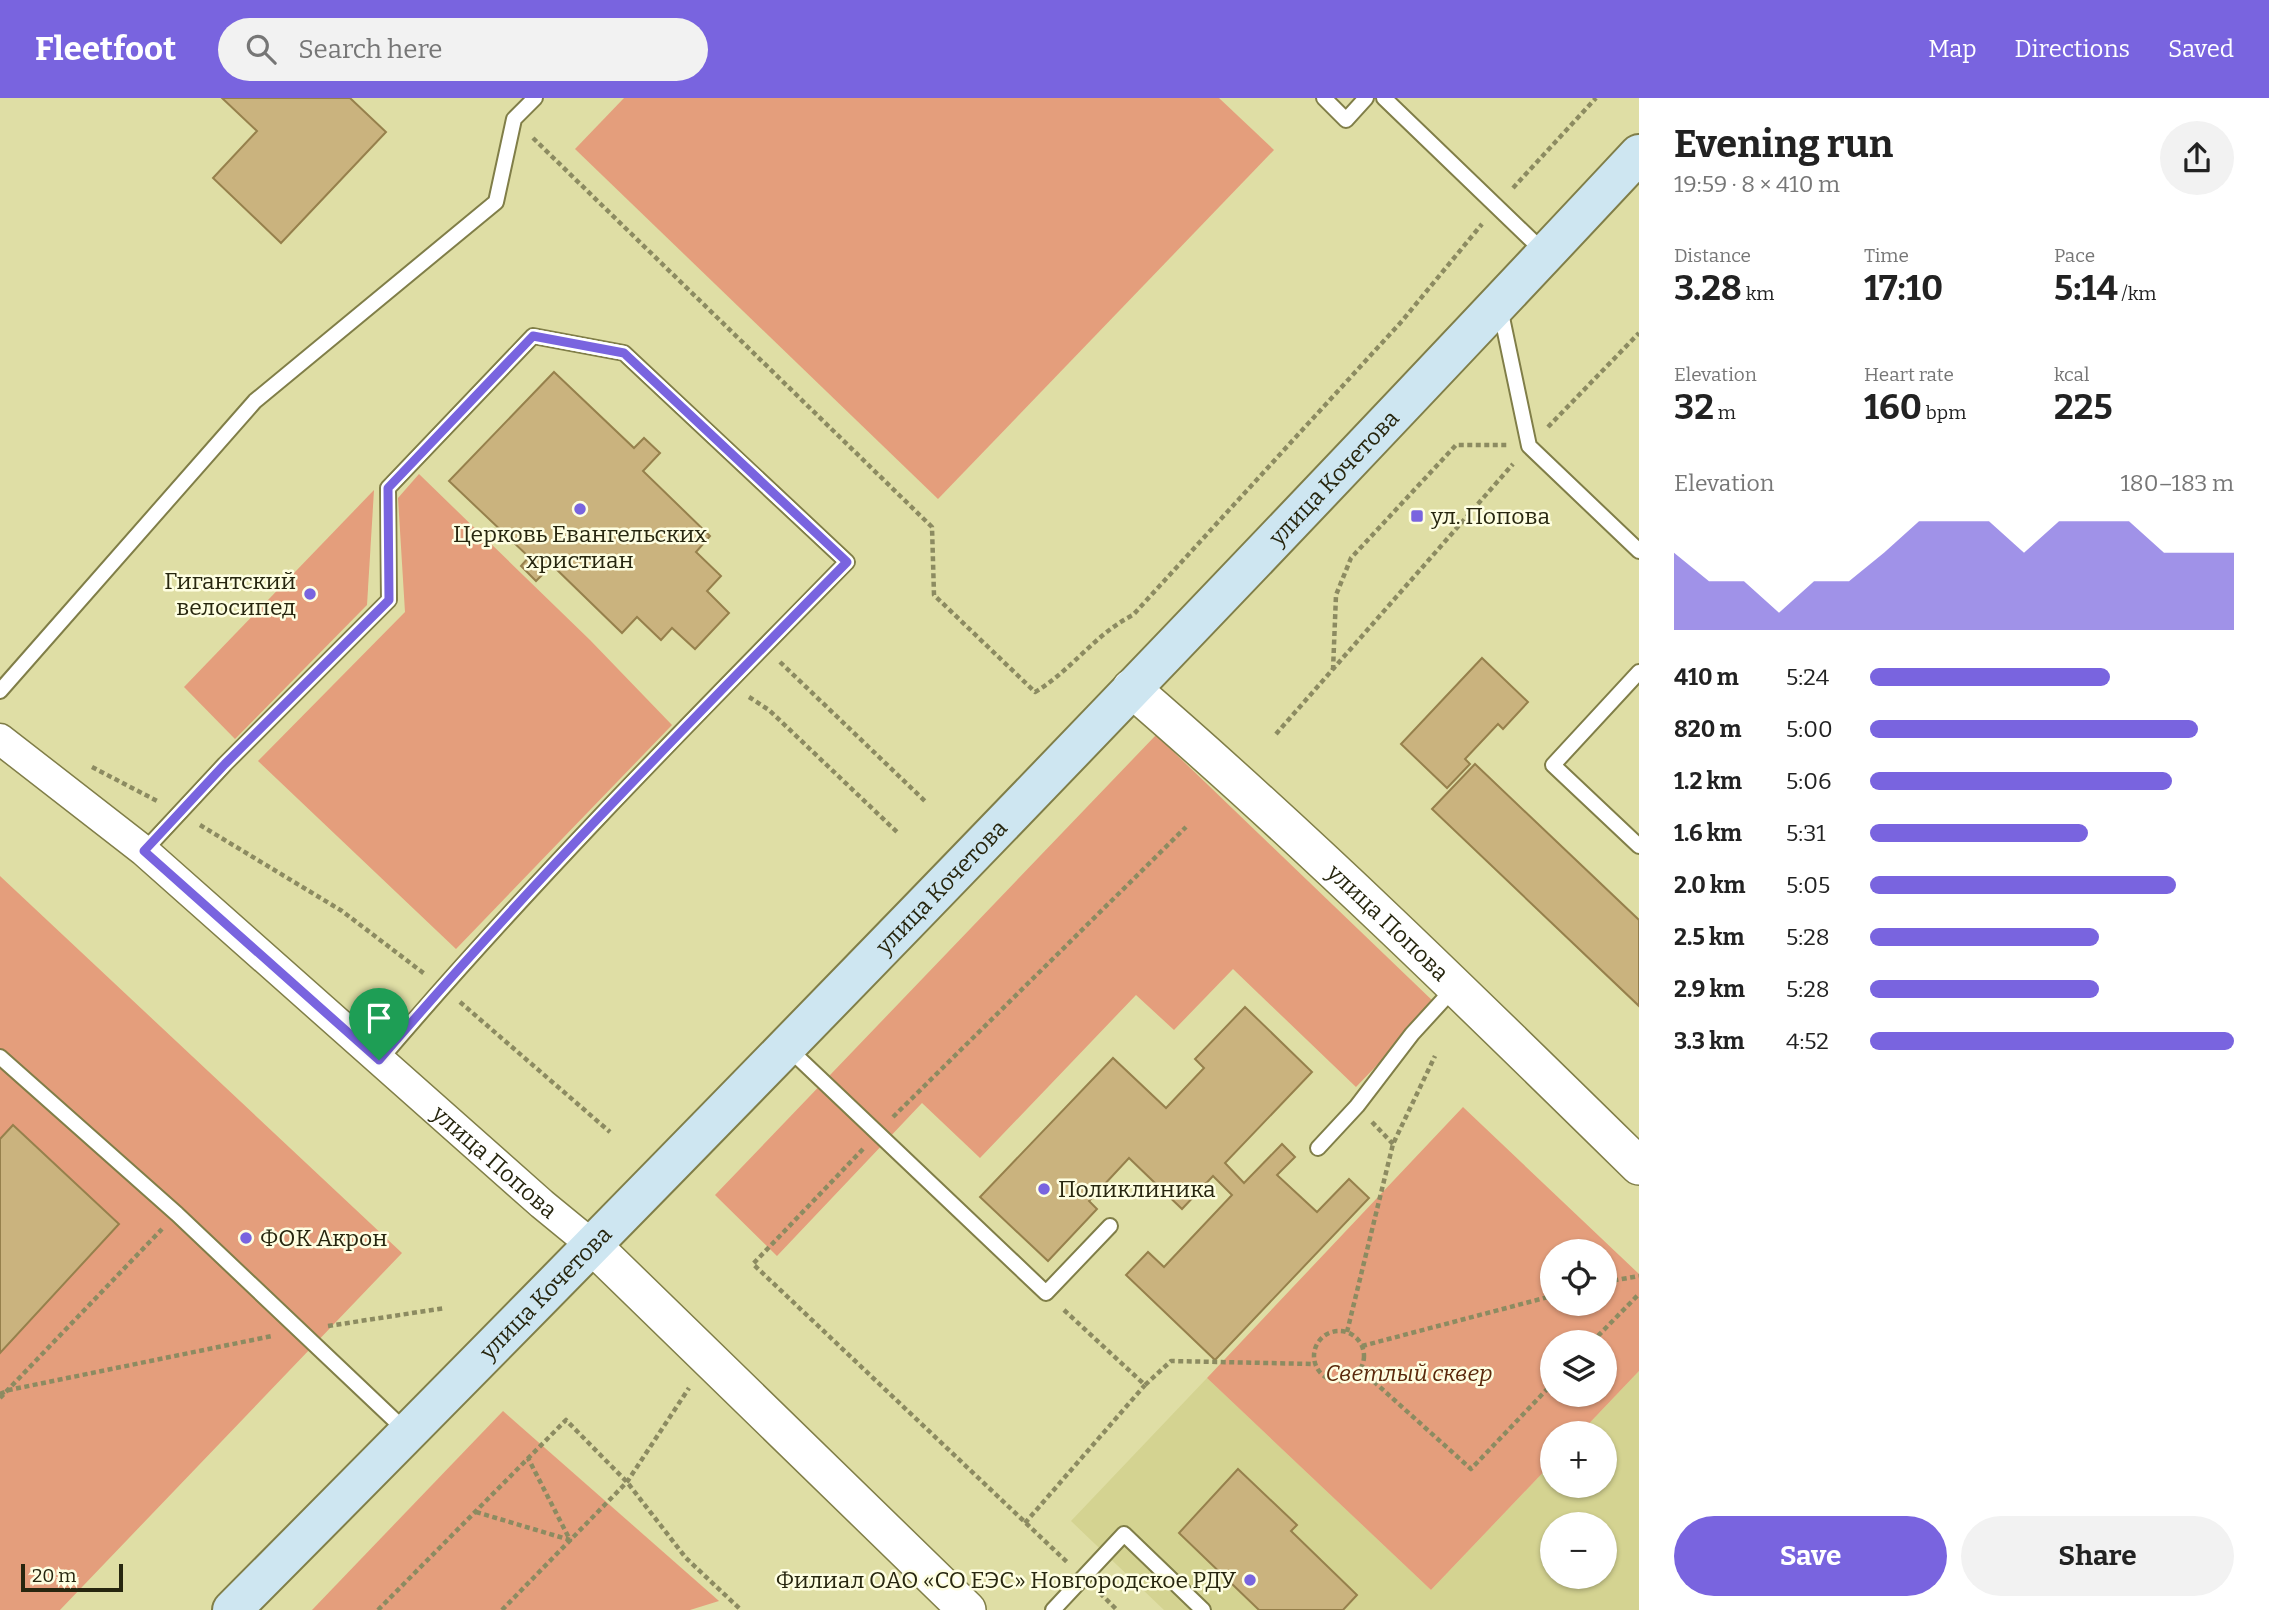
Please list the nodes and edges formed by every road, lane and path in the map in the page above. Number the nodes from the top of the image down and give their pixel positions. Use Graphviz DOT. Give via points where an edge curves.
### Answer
graph roads {
  1 [pos="534,98"];
  2 [pos="1324,98"];
  3 [pos="1366,98"];
  4 [pos="1384,98"];
  5 [pos="1596,98"];
  6 [pos="514,119"];
  7 [pos="1639,154"];
  8 [pos="1497,207"];
  9 [pos="1546,254"];
  10 [pos="1499,304"];
  11 [pos="1639,333"];
  12 [pos="1529,446"];
  13 [pos="1639,551"];
  14 [pos="764,647"];
  15 [pos="1333,671"];
  16 [pos="1639,672"];
  17 [pos="728,683"];
  18 [pos="1131,688"];
  19 [pos="0,691"];
  20 [pos="1276,734"];
  21 [pos="0,739"];
  22 [pos="84,763"];
  23 [pos="927,803"];
  24 [pos="180,813"];
  25 [pos="1186,827"];
  26 [pos="898,834"];
  27 [pos="1639,846"];
  28 [pos="144,851"];
  29 [pos="1456,986"];
  30 [pos="441,987"];
  31 [pos="787,1047"];
  32 [pos="1435,1056"];
  33 [pos="0,1057"];
  34 [pos="379,1060"];
  35 [pos="610,1132"];
  36 [pos="877,1134"];
  37 [pos="1318,1148"];
  38 [pos="1639,1166"];
  39 [pos="177,1214"];
  40 [pos="1110,1226"];
  41 [pos="593,1245"];
  42 [pos="1639,1276"];
  43 [pos="1617,1280"];
  44 [pos="1046,1293"];
  45 [pos="1639,1294"];
  46 [pos="1540,1299"];
  47 [pos="445,1308"];
  48 [pos="1604,1330"];
  49 [pos="300,1331"];
  50 [pos="1347,1332"];
  51 [pos="1362,1346"];
  52 [pos="1314,1364"];
  53 [pos="1360,1370"];
  54 [pos="691,1384"];
  55 [pos="1145,1385"];
  56 [pos="9,1390"];
  57 [pos="0,1396"];
  58 [pos="1540,1397"];
  59 [pos="408,1433"];
  60 [pos="528,1458"];
  61 [pos="628,1482"];
  62 [pos="476,1512"];
  63 [pos="1025,1523"];
  64 [pos="570,1540"];
  65 [pos="1084,1577"];
  66 [pos="232,1610"];
  67 [pos="377,1610"];
  68 [pos="502,1610"];
  69 [pos="741,1610"];
  70 [pos="967,1610"];
  71 [pos="1053,1610"];
  72 [pos="1117,1610"];
  73 [pos="1203,1610"];
  1 -- 6 [label="lane"];
  2 -- 3 [label="lane" via="1346,120"];
  4 -- 8 [label="lane"];
  5 -- 8 [label="path"];
  6 -- 8 [label="path" via="932,527 934,596 1035,692 1054,682 1116,623 1133,615 1402,321"];
  6 -- 19 [label="lane" via="496,202 255,401"];
  7 -- 9 [label="main road, улица Кочетова"];
  8 -- 9 [label="lane"];
  9 -- 10 [label="main road, улица Кочетова"];
  10 -- 12 [label="lane"];
  10 -- 18 [label="main road, улица Кочетова"];
  11 -- 12 [label="path"];
  12 -- 13 [label="lane"];
  12 -- 15 [label="path"];
  12 -- 15 [label="path" via="1456,445 1351,558 1336,595"];
  14 -- 17 [label="lane"];
  14 -- 23 [label="path"];
  14 -- 24 [label="lane" via="847,562 624,353 533,336 388,488 389,600"];
  15 -- 20 [label="path"];
  16 -- 27 [label="lane" via="1553,765"];
  17 -- 26 [label="path" via="769,710"];
  17 -- 30 [label="lane"];
  18 -- 29 [label="street, улица Попова" via="1236,779"];
  18 -- 31 [label="main road, улица Кочетова"];
  21 -- 28 [label="street, улица Попова"];
  22 -- 24 [label="path"];
  24 -- 28 [label="lane"];
  24 -- 30 [label="path" via="342,911"];
  25 -- 36 [label="path"];
  28 -- 34 [label="street, улица Попова"];
  29 -- 37 [label="lane"];
  29 -- 38 [label="street, улица Попова"];
  30 -- 34 [label="lane"];
  30 -- 35 [label="path"];
  31 -- 36 [label="lane"];
  31 -- 41 [label="main road, улица Кочетова"];
  32 -- 50 [label="path" via="1393,1144"];
  33 -- 39 [label="lane"];
  34 -- 41 [label="street, улица Попова"];
  36 -- 44 [label="lane"];
  36 -- 63 [label="path" via="753,1264"];
  39 -- 49 [label="lane"];
  39 -- 56 [label="path"];
  40 -- 44 [label="lane"];
  41 -- 59 [label="main road, улица Кочетова"];
  41 -- 70 [label="street, улица Попова"];
  42 -- 43 [label="path"];
  44 -- 55 [label="path"];
  45 -- 48 [label="path"];
  46 -- 51 [label="path"];
  47 -- 49 [label="path"];
  49 -- 56 [label="path"];
  49 -- 59 [label="lane"];
  50 -- 51 [label="path"];
  50 -- 52 [label="path" via="1321,1338"];
  51 -- 53 [label="path"];
  52 -- 53 [label="path" via="1323,1376 1338,1382"];
  52 -- 55 [label="path" via="1171,1361"];
  53 -- 58 [label="path" via="1471,1469"];
  54 -- 61 [label="path"];
  55 -- 63 [label="path"];
  56 -- 57 [label="path"];
  59 -- 66 [label="main road, улица Кочетова"];
  60 -- 61 [label="path" via="566,1419"];
  60 -- 62 [label="path"];
  60 -- 64 [label="path"];
  61 -- 64 [label="path"];
  61 -- 69 [label="path" via="686,1558"];
  62 -- 64 [label="path"];
  62 -- 67 [label="path"];
  63 -- 65 [label="path"];
  64 -- 68 [label="path"];
  65 -- 71 [label="lane"];
  65 -- 72 [label="path"];
  65 -- 73 [label="lane" via="1124,1534"];
}
